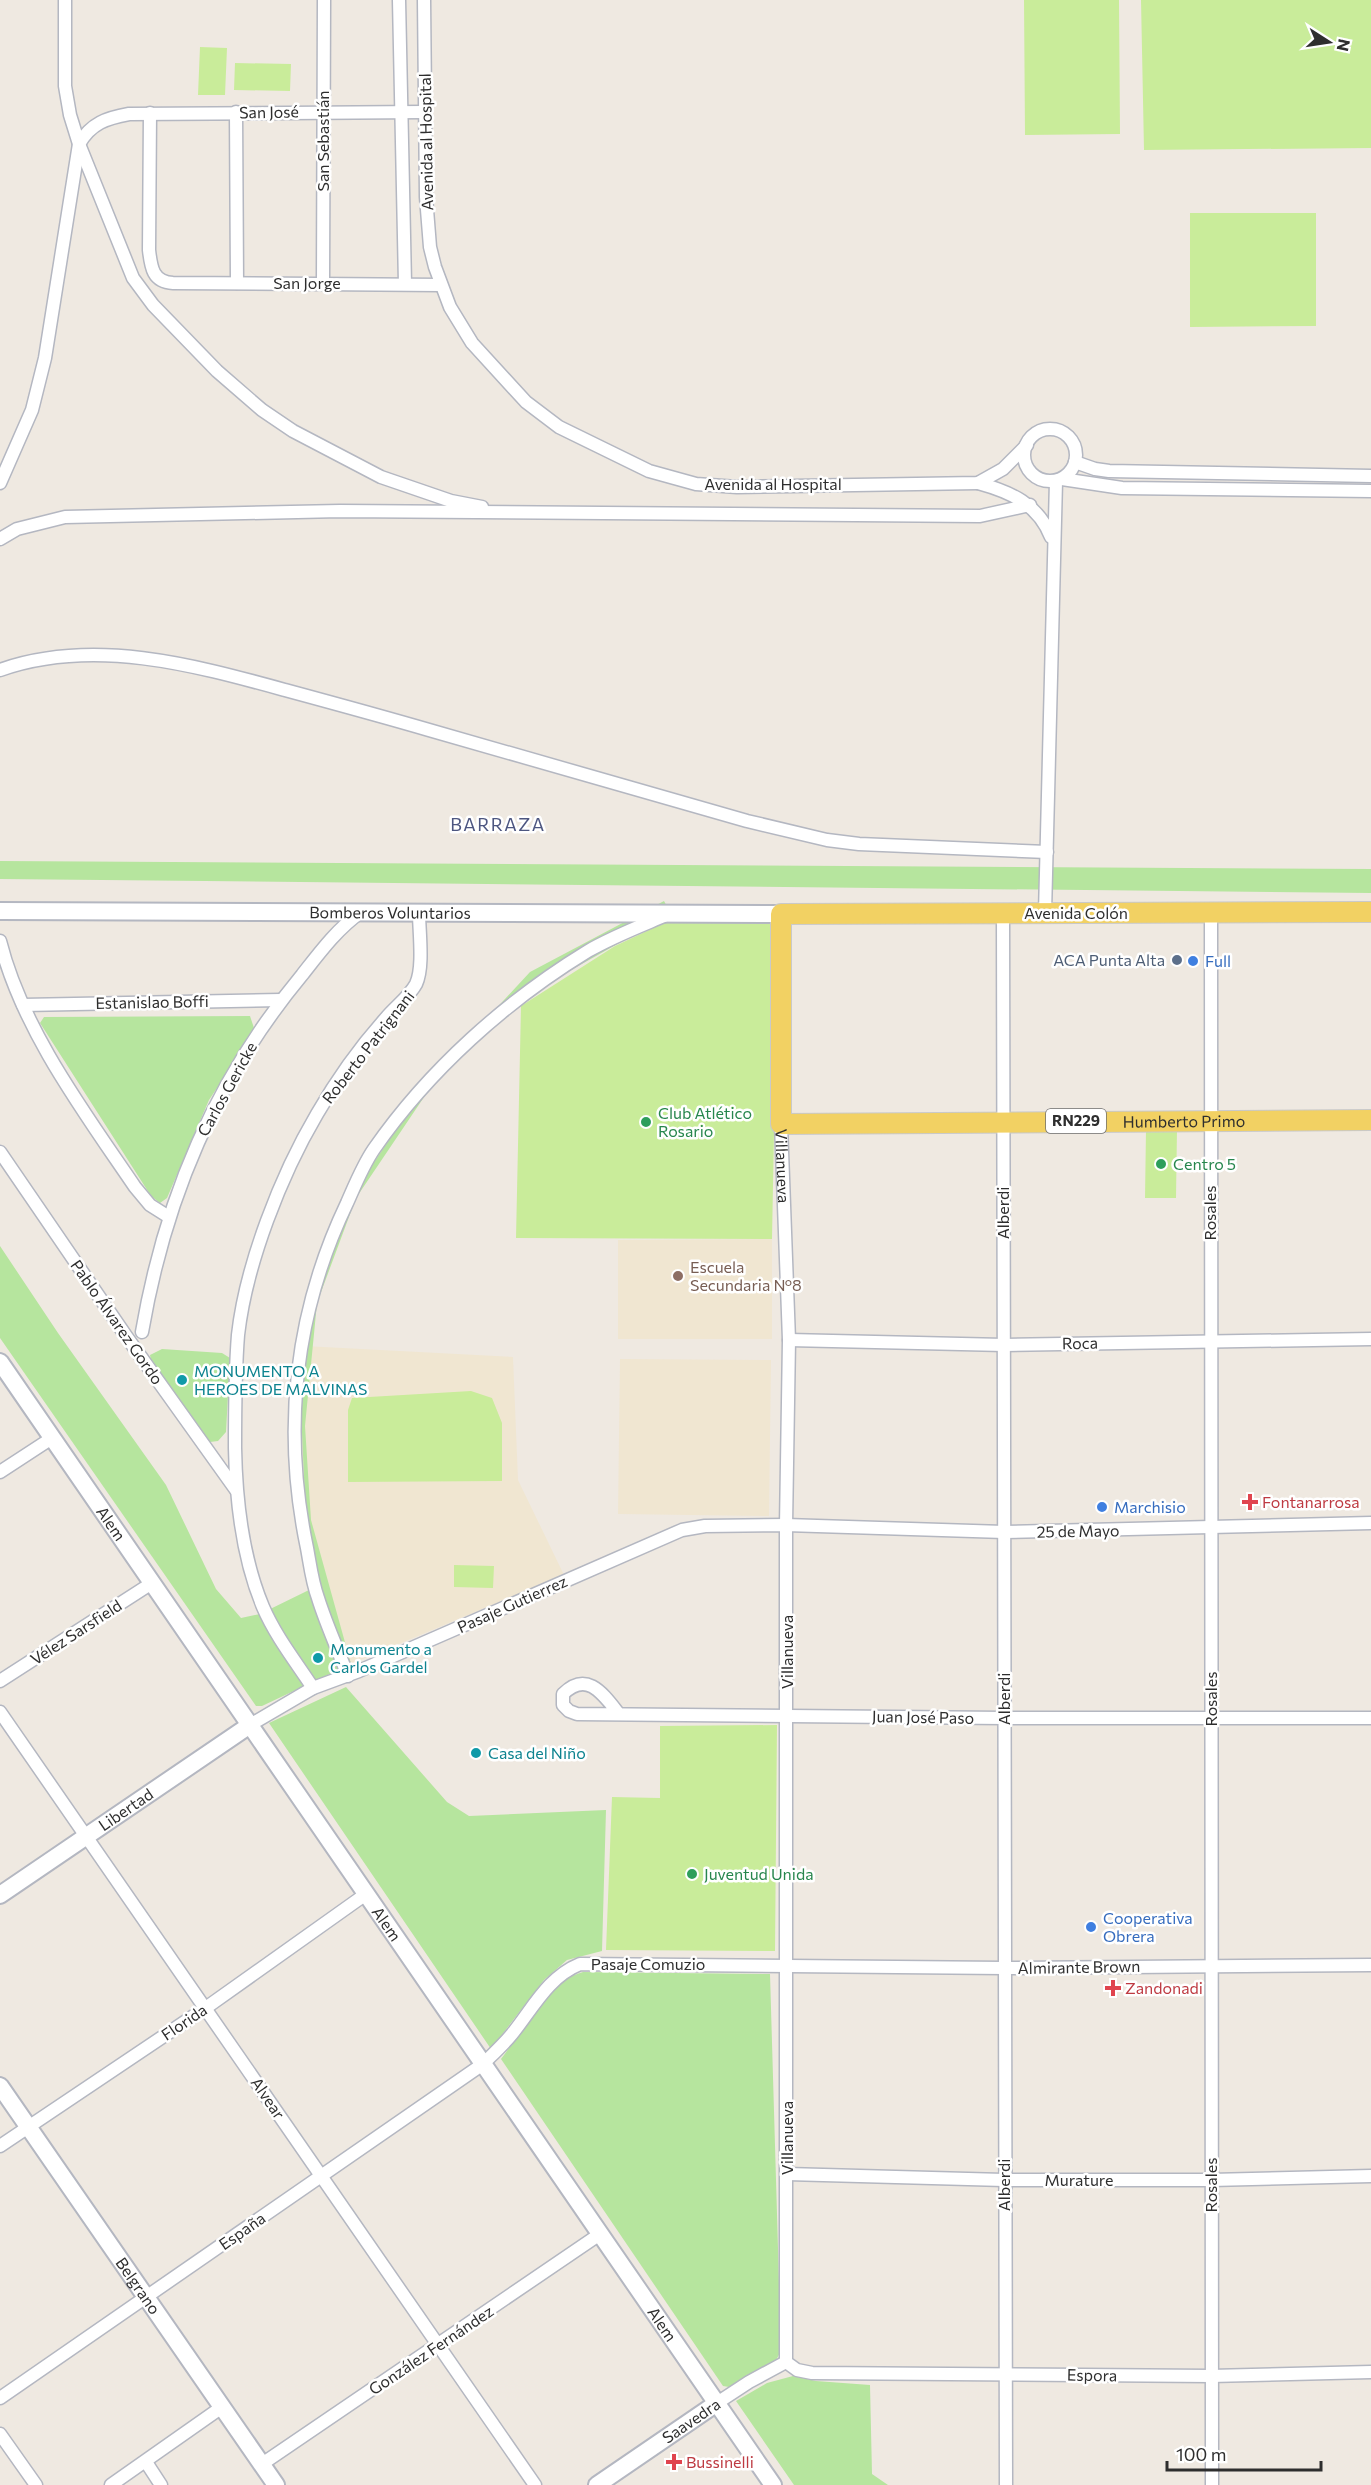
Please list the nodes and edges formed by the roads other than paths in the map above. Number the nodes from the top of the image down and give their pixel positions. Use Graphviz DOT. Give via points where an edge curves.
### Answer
graph roads {
  1 [pos="65,0"];
  2 [pos="324,0"];
  3 [pos="399,0"];
  4 [pos="424,0"];
  5 [pos="324,111"];
  6 [pos="399,111"];
  7 [pos="236,112"];
  8 [pos="424,112"];
  9 [pos="150,113"];
  10 [pos="79,144"];
  11 [pos="237,283"];
  12 [pos="323,283"];
  13 [pos="405,284"];
  14 [pos="441,285"];
  15 [pos="1027,445"];
  16 [pos="1075,462"];
  17 [pos="1371,476"];
  18 [pos="1059,480"];
  19 [pos="0,483"];
  20 [pos="978,483"];
  21 [pos="1371,491"];
  22 [pos="1030,505"];
  23 [pos="506,513"];
  24 [pos="0,539"];
  25 [pos="1053,542"];
  26 [pos="0,670"];
  27 [pos="1047,852"];
  28 [pos="0,911"];
  29 [pos="361,912"];
  30 [pos="419,912"];
  31 [pos="1371,912"];
  32 [pos="683,913"];
  33 [pos="1003,913"];
  34 [pos="1045,913"];
  35 [pos="1211,913"];
  36 [pos="781,914"];
  37 [pos="0,941"];
  38 [pos="281,1000"];
  39 [pos="23,1005"];
  40 [pos="1210,1120"];
  41 [pos="1371,1120"];
  42 [pos="1003,1121"];
  43 [pos="781,1124"];
  44 [pos="0,1152"];
  45 [pos="169,1217"];
  46 [pos="142,1332"];
  47 [pos="1371,1339"];
  48 [pos="789,1340"];
  49 [pos="1210,1340"];
  50 [pos="1004,1345"];
  51 [pos="0,1362"];
  52 [pos="52,1438"];
  53 [pos="0,1472"];
  54 [pos="236,1490"];
  55 [pos="1371,1523"];
  56 [pos="786,1525"];
  57 [pos="1210,1529"];
  58 [pos="1004,1532"];
  59 [pos="152,1582"];
  60 [pos="348,1676"];
  61 [pos="0,1682"];
  62 [pos="313,1688"];
  63 [pos="0,1712"];
  64 [pos="619,1714"];
  65 [pos="787,1714"];
  66 [pos="1004,1718"];
  67 [pos="1371,1718"];
  68 [pos="1211,1719"];
  69 [pos="249,1725"];
  70 [pos="86,1837"];
  71 [pos="366,1894"];
  72 [pos="0,1896"];
  73 [pos="786,1965"];
  74 [pos="1371,1965"];
  75 [pos="1211,1966"];
  76 [pos="1004,1968"];
  77 [pos="207,2007"];
  78 [pos="483,2064"];
  79 [pos="0,2086"];
  80 [pos="28,2127"];
  81 [pos="0,2146"];
  82 [pos="787,2174"];
  83 [pos="321,2176"];
  84 [pos="1371,2176"];
  85 [pos="1004,2180"];
  86 [pos="1211,2180"];
  87 [pos="600,2234"];
  88 [pos="146,2297"];
  89 [pos="438,2346"];
  90 [pos="786,2362"];
  91 [pos="1371,2372"];
  92 [pos="1004,2374"];
  93 [pos="1212,2376"];
  94 [pos="0,2398"];
  95 [pos="717,2403"];
  96 [pos="222,2407"];
  97 [pos="0,2434"];
  98 [pos="146,2462"];
  99 [pos="262,2464"];
  100 [pos="36,2485"];
  101 [pos="111,2485"];
  102 [pos="161,2485"];
  103 [pos="276,2485"];
  104 [pos="535,2485"];
  105 [pos="597,2485"];
  106 [pos="773,2485"];
  107 [pos="1006,2485"];
  108 [pos="1212,2485"];
  1 -- 10 [label="street" via="64,86"];
  2 -- 5 [label="street, San Sebastián"];
  3 -- 6 [label="street"];
  4 -- 8 [label="street, Avenida al Hospital"];
  5 -- 6 [label="street, San José"];
  5 -- 7 [label="street, San José"];
  5 -- 12 [label="street, San Sebastián"];
  6 -- 8 [label="street, San José"];
  6 -- 13 [label="street"];
  7 -- 9 [label="street, San José"];
  7 -- 11 [label="street"];
  8 -- 14 [label="street, Avenida al Hospital" via="427,226"];
  9 -- 10 [label="street, San José" via="111,117 97,123"];
  9 -- 11 [label="street, San Jorge" via="152,271 158,279 173,283"];
  10 -- 19 [label="street" via="45,358 32,410"];
  10 -- 23 [label="street" via="133,278 153,305 217,371 285,426 338,456 417,490"];
  11 -- 12 [label="street, San Jorge"];
  12 -- 13 [label="street, San Jorge"];
  13 -- 14 [label="street, San Jorge"];
  14 -- 20 [label="street, Avenida al Hospital" via="471,343 526,402 559,427 649,471 696,484 737,487"];
  15 -- 16 [label="street" via="1043,430 1059,431 1074,446"];
  15 -- 18 [label="street" via="1025,461 1032,473 1043,480"];
  15 -- 20 [label="street, Avenida al Hospital" via="1003,469"];
  16 -- 17 [label="street" via="1109,471"];
  16 -- 18 [label="street"];
  18 -- 21 [label="street" via="1122,488"];
  18 -- 25 [label="street"];
  20 -- 22 [label="street"];
  22 -- 23 [label="street" via="980,516"];
  22 -- 25 [label="street" via="1045,523"];
  23 -- 24 [label="street" via="340,511 65,517 17,529"];
  25 -- 27 [label="street"];
  26 -- 27 [label="street" via="75,656 172,663 316,698 785,831 865,845"];
  27 -- 34 [label="street"];
  28 -- 29 [label="main road, Bomberos Voluntarios"];
  29 -- 30 [label="main road, Bomberos Voluntarios"];
  29 -- 38 [label="street, Carlos Gericke" via="345,923"];
  30 -- 32 [label="main road, Bomberos Voluntarios"];
  30 -- 54 [label="street, Roberto Patrignani" via="420,963 416,984 348,1066 317,1114 262,1235 238,1334"];
  31 -- 35 [label="main road, Avenida Colón"];
  32 -- 36 [label="main road, Bomberos Voluntarios"];
  32 -- 60 [label="street" via="665,916 588,951 528,991 471,1040 429,1081 373,1150 334,1229 302,1336 294,1451 302,1526 317,1596"];
  33 -- 34 [label="main road, Avenida Colón"];
  33 -- 36 [label="main road, Avenida Colón"];
  33 -- 42 [label="street, Alberdi"];
  34 -- 35 [label="main road, Avenida Colón"];
  35 -- 40 [label="street, Rosales"];
  36 -- 43 [label="main road, Villanueva"];
  37 -- 39 [label="street" via="11,981"];
  38 -- 39 [label="street, Estanislao Boffi"];
  38 -- 45 [label="street, Carlos Gericke" via="213,1107"];
  39 -- 45 [label="street" via="113,1155 150,1204"];
  40 -- 41 [label="main road, Humberto Primo / RN229"];
  40 -- 42 [label="main road, Humberto Primo / RN229"];
  40 -- 49 [label="street, Rosales"];
  42 -- 43 [label="main road, Humberto Primo / RN229"];
  42 -- 50 [label="street, Alberdi"];
  43 -- 48 [label="street, Villanueva"];
  44 -- 54 [label="street, Pablo Álvarez Gordo"];
  45 -- 46 [label="street, Carlos Gericke"];
  47 -- 49 [label="street, Roca"];
  48 -- 50 [label="street, Roca"];
  48 -- 56 [label="street, Villanueva"];
  49 -- 50 [label="street, Roca"];
  49 -- 57 [label="street, Rosales"];
  50 -- 58 [label="street, Alberdi"];
  51 -- 52 [label="main road, Alem"];
  52 -- 53 [label="street"];
  52 -- 59 [label="main road, Alem"];
  54 -- 62 [label="street, Roberto Patrignani" via="246,1547 264,1608"];
  55 -- 57 [label="street, 25 de Mayo"];
  56 -- 58 [label="street, 25 de Mayo"];
  56 -- 60 [label="street, Pasaje Gutierrez" via="682,1530"];
  56 -- 65 [label="street, Villanueva"];
  57 -- 58 [label="street, 25 de Mayo"];
  57 -- 68 [label="street, Rosales"];
  58 -- 66 [label="street, Alberdi"];
  59 -- 61 [label="street, Vélez Sarsfield"];
  59 -- 69 [label="main road, Alem"];
  60 -- 62 [label="street, Pasaje Gutierrez"];
  62 -- 69 [label="street, Pasaje Gutierrez"];
  63 -- 70 [label="street, Alvear"];
  64 -- 65 [label="street, Juan José Paso"];
  65 -- 66 [label="street, Juan José Paso"];
  65 -- 73 [label="street, Villanueva"];
  66 -- 68 [label="street, Juan José Paso"];
  66 -- 76 [label="street, Alberdi"];
  67 -- 68 [label="street, Juan José Paso"];
  68 -- 75 [label="street, Rosales"];
  69 -- 70 [label="main road, Libertad"];
  69 -- 71 [label="main road, Alem"];
  70 -- 72 [label="main road, Libertad"];
  70 -- 77 [label="street, Alvear"];
  71 -- 77 [label="street, Florida"];
  71 -- 78 [label="main road, Alem"];
  73 -- 76 [label="street, Almirante Brown"];
  73 -- 78 [label="street, Pasaje Comuzio" via="580,1964 565,1970 539,1996 514,2032"];
  73 -- 82 [label="street, Villanueva"];
  74 -- 75 [label="street, Almirante Brown"];
  75 -- 76 [label="street, Almirante Brown"];
  75 -- 86 [label="street, Rosales"];
  76 -- 85 [label="street, Alberdi"];
  77 -- 80 [label="street, Florida"];
  77 -- 83 [label="street, Alvear"];
  78 -- 83 [label="street, España"];
  78 -- 87 [label="main road, Alem"];
  79 -- 80 [label="main road, Belgrano"];
  80 -- 81 [label="street, Florida"];
  80 -- 88 [label="main road, Belgrano"];
  82 -- 85 [label="street, Murature"];
  82 -- 90 [label="street, Villanueva"];
  83 -- 88 [label="street, España"];
  83 -- 89 [label="street, Alvear"];
  84 -- 86 [label="street, Murature"];
  85 -- 86 [label="street, Murature"];
  85 -- 92 [label="street, Alberdi"];
  86 -- 93 [label="street, Rosales"];
  87 -- 89 [label="street, González Fernández"];
  87 -- 95 [label="main road, Alem"];
  88 -- 94 [label="street, España"];
  88 -- 96 [label="main road, Belgrano"];
  89 -- 99 [label="street, González Fernández"];
  89 -- 104 [label="street, Alvear"];
  90 -- 92 [label="street, Espora" via="797,2370 812,2373"];
  90 -- 95 [label="street, Saavedra"];
  91 -- 93 [label="street, Espora"];
  92 -- 93 [label="street, Espora"];
  92 -- 107 [label="street, Alberdi"];
  93 -- 108 [label="street, Rosales"];
  95 -- 105 [label="main road, Saavedra"];
  95 -- 106 [label="main road, Alem"];
  96 -- 98 [label="street"];
  96 -- 99 [label="main road, Belgrano"];
  97 -- 100 [label="street"];
  98 -- 101 [label="street"];
  98 -- 102 [label="street"];
  99 -- 103 [label="main road, Belgrano"];
}
